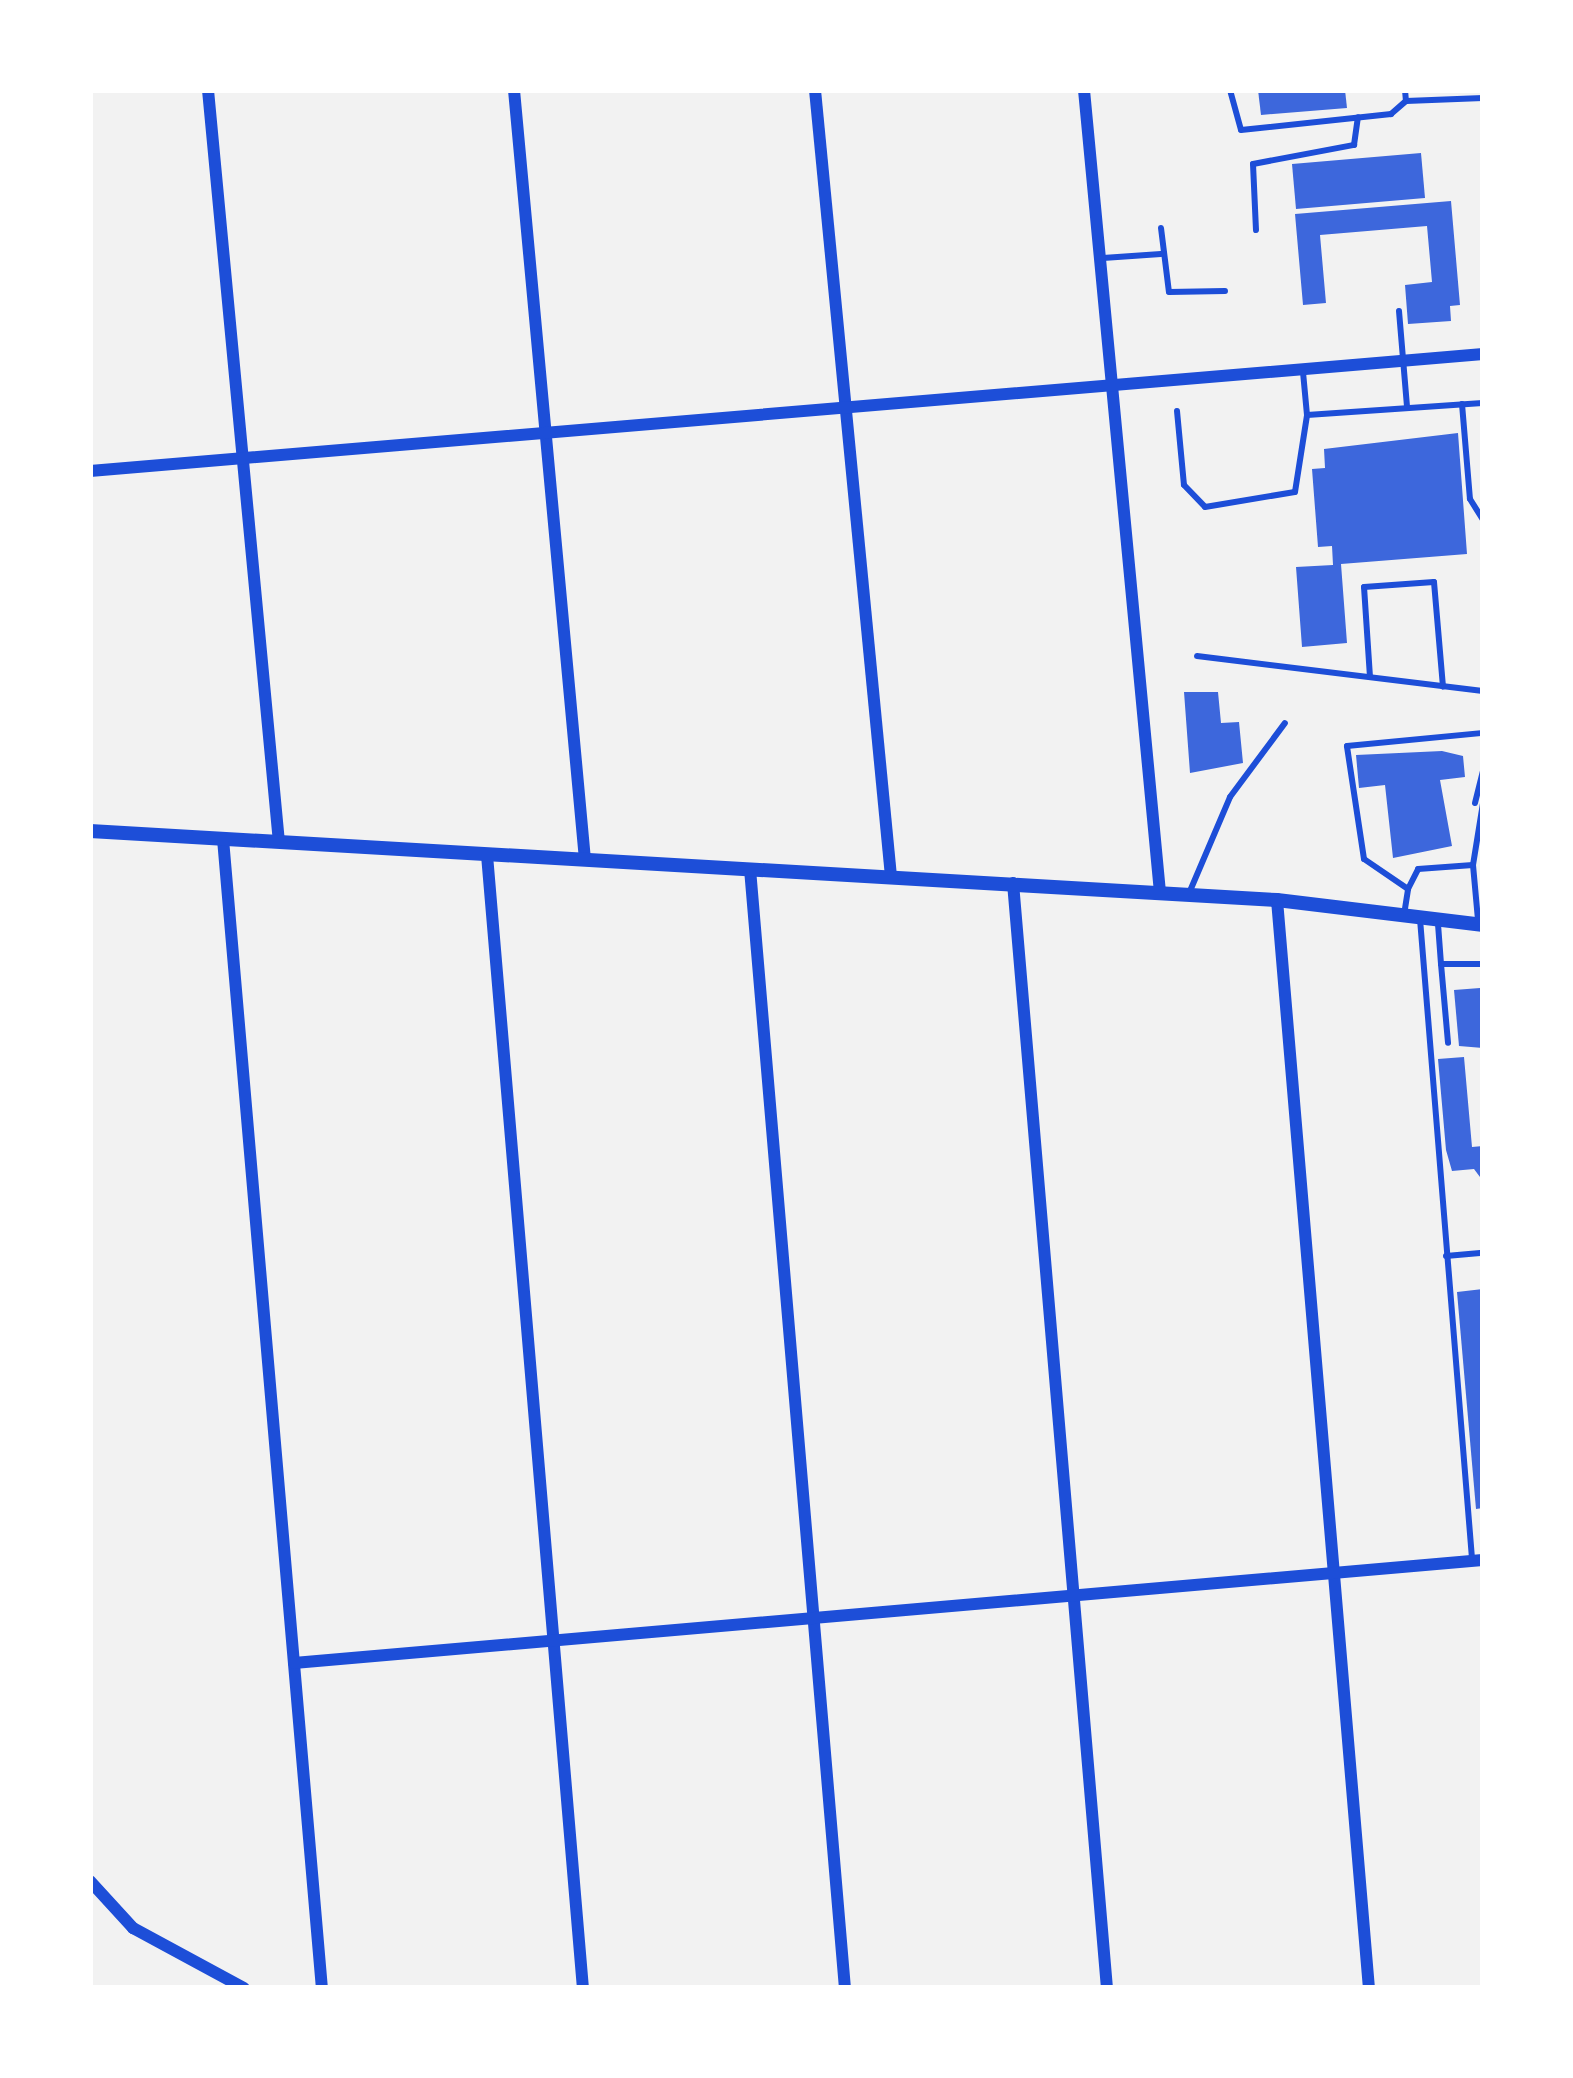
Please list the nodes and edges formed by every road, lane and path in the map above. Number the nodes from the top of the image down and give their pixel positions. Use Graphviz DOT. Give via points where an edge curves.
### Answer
graph roads {
  1 [pos="208,90"];
  2 [pos="514,90"];
  3 [pos="815,90"];
  4 [pos="1084,90"];
  5 [pos="1230,90"];
  6 [pos="1406,90"];
  7 [pos="1483,98"];
  8 [pos="1406,100"];
  9 [pos="1358,117"];
  10 [pos="1161,228"];
  11 [pos="1256,230"];
  12 [pos="1163,254"];
  13 [pos="1099,259"];
  14 [pos="1225,291"];
  15 [pos="1399,310"];
  16 [pos="1483,354"];
  17 [pos="1403,360"];
  18 [pos="1302,369"];
  19 [pos="1110,386"];
  20 [pos="1483,403"];
  21 [pos="1462,404"];
  22 [pos="1407,406"];
  23 [pos="847,408"];
  24 [pos="1177,410"];
  25 [pos="1307,416"];
  26 [pos="547,433"];
  27 [pos="242,458"];
  28 [pos="90,471"];
  29 [pos="1483,520"];
  30 [pos="1197,656"];
  31 [pos="1370,676"];
  32 [pos="1443,687"];
  33 [pos="1483,691"];
  34 [pos="1285,723"];
  35 [pos="1483,733"];
  36 [pos="1483,770"];
  37 [pos="1479,803"];
  38 [pos="90,831"];
  39 [pos="223,839"];
  40 [pos="279,842"];
  41 [pos="487,855"];
  42 [pos="585,860"];
  43 [pos="1473,865"];
  44 [pos="750,869"];
  45 [pos="890,876"];
  46 [pos="1012,883"];
  47 [pos="1408,889"];
  48 [pos="1160,892"];
  49 [pos="1189,894"];
  50 [pos="1276,900"];
  51 [pos="1403,916"];
  52 [pos="1420,918"];
  53 [pos="1438,920"];
  54 [pos="1480,925"];
  55 [pos="1441,964"];
  56 [pos="1483,964"];
  57 [pos="1448,1043"];
  58 [pos="1483,1253"];
  59 [pos="1446,1256"];
  60 [pos="1483,1533"];
  61 [pos="1470,1534"];
  62 [pos="1478,1561"];
  63 [pos="1334,1574"];
  64 [pos="1074,1596"];
  65 [pos="813,1618"];
  66 [pos="554,1640"];
  67 [pos="294,1663"];
  68 [pos="90,1881"];
  69 [pos="244,1988"];
  70 [pos="322,1988"];
  71 [pos="583,1988"];
  72 [pos="845,1988"];
  73 [pos="1107,1988"];
  74 [pos="1369,1988"];
  1 -- 27 [label="street"];
  2 -- 26 [label="street"];
  3 -- 23 [label="street"];
  4 -- 13 [label="street"];
  5 -- 9 [label="lane" via="1234,124"];
  6 -- 8 [label="lane"];
  7 -- 8 [label="lane"];
  8 -- 9 [label="lane"];
  9 -- 11 [label="lane" via="1354,145 1253,164"];
  10 -- 12 [label="lane"];
  12 -- 13 [label="lane"];
  12 -- 14 [label="lane" via="1169,292"];
  13 -- 19 [label="street"];
  15 -- 17 [label="lane"];
  16 -- 17 [label="street"];
  17 -- 18 [label="street"];
  17 -- 22 [label="lane"];
  18 -- 19 [label="street"];
  18 -- 25 [label="lane"];
  19 -- 23 [label="street"];
  19 -- 48 [label="street"];
  20 -- 21 [label="lane"];
  21 -- 22 [label="lane"];
  21 -- 29 [label="lane" via="1470,499"];
  22 -- 25 [label="lane"];
  23 -- 26 [label="street"];
  23 -- 45 [label="street"];
  24 -- 25 [label="lane" via="1184,485 1205,507 1294,492"];
  26 -- 27 [label="street"];
  26 -- 42 [label="street"];
  27 -- 28 [label="street"];
  27 -- 40 [label="street"];
  30 -- 31 [label="lane"];
  31 -- 32 [label="lane"];
  31 -- 32 [label="lane" via="1364,587 1434,582"];
  32 -- 33 [label="lane"];
  34 -- 49 [label="lane" via="1230,797"];
  35 -- 47 [label="lane" via="1347,746 1364,859"];
  36 -- 37 [label="lane"];
  37 -- 43 [label="lane"];
  38 -- 39 [label="street"];
  39 -- 40 [label="street"];
  39 -- 67 [label="street"];
  40 -- 41 [label="street"];
  41 -- 42 [label="street"];
  41 -- 66 [label="street"];
  42 -- 44 [label="street"];
  43 -- 47 [label="lane" via="1418,869"];
  43 -- 54 [label="lane"];
  44 -- 45 [label="street"];
  44 -- 65 [label="street"];
  45 -- 46 [label="street"];
  46 -- 48 [label="street"];
  46 -- 64 [label="street"];
  47 -- 51 [label="lane"];
  48 -- 49 [label="street"];
  49 -- 50 [label="street"];
  50 -- 51 [label="street"];
  50 -- 63 [label="street"];
  51 -- 52 [label="street"];
  52 -- 53 [label="street"];
  52 -- 59 [label="lane"];
  53 -- 54 [label="street"];
  53 -- 55 [label="lane"];
  55 -- 56 [label="lane"];
  55 -- 57 [label="lane"];
  58 -- 59 [label="lane"];
  59 -- 61 [label="lane"];
  60 -- 61 [label="lane"];
  61 -- 62 [label="lane"];
  62 -- 63 [label="street"];
  63 -- 64 [label="street"];
  63 -- 74 [label="street"];
  64 -- 65 [label="street"];
  64 -- 73 [label="street"];
  65 -- 66 [label="street"];
  65 -- 72 [label="street"];
  66 -- 67 [label="street"];
  66 -- 71 [label="street"];
  67 -- 70 [label="street"];
  68 -- 69 [label="street" via="133,1928"];
}
